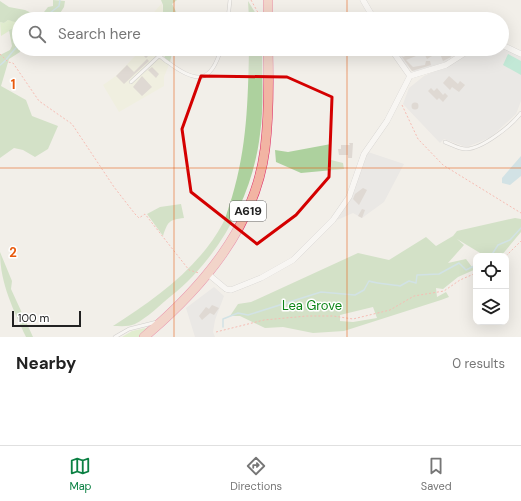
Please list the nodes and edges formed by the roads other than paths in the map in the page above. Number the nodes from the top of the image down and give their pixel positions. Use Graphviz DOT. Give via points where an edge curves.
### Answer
graph roads {
  1 [pos="230,0"];
  2 [pos="268,0"];
  3 [pos="363,0"];
  4 [pos="229,12"];
  5 [pos="268,12"];
  6 [pos="370,12"];
  7 [pos="509,48"];
  8 [pos="521,54"];
  9 [pos="219,56"];
  10 [pos="268,56"];
  11 [pos="396,56"];
  12 [pos="459,56"];
  13 [pos="410,76"];
  14 [pos="132,82"];
  15 [pos="521,114"];
  16 [pos="445,142"];
  17 [pos="208,274"];
  18 [pos="164,320"];
  19 [pos="115,337"];
  20 [pos="144,337"];
  1 -- 4 [label="lane"];
  2 -- 5 [label="highway"];
  3 -- 6 [label="street"];
  7 -- 8 [label="street"];
  9 -- 14 [label="lane" via="214,69 203,77 193,76 158,57"];
  10 -- 17 [label="highway, A619" via="265,151 253,197 228,247"];
  11 -- 13 [label="street"];
  12 -- 13 [label="street" via="446,64"];
  13 -- 17 [label="street" via="387,121 364,154 349,197 334,220 293,260 261,278 231,290 226,289"];
  15 -- 16 [label="lane" via="492,139 471,148 460,148"];
  17 -- 18 [label="highway, A619"];
  18 -- 19 [label="lane" via="129,330"];
  18 -- 20 [label="highway, A619"];
}
